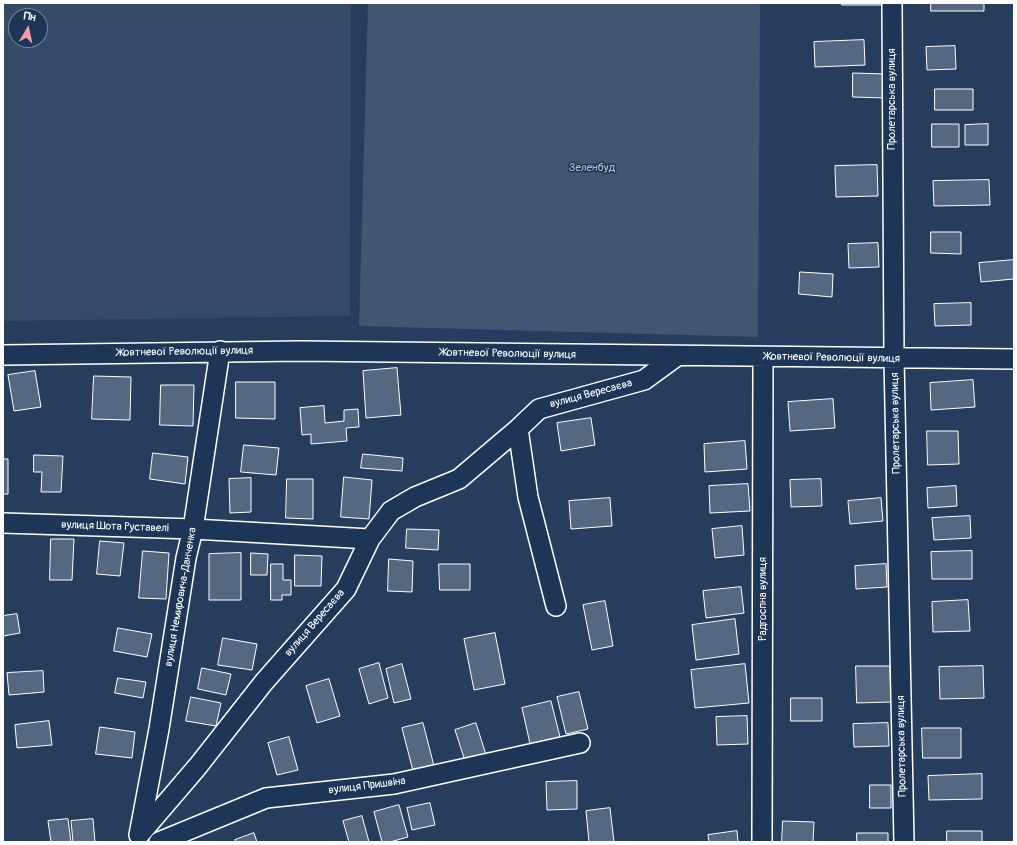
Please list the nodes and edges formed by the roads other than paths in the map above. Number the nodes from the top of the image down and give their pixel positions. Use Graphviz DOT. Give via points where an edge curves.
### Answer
graph roads {
  1 [pos="892,3"];
  2 [pos="220,351"];
  3 [pos="3,355"];
  4 [pos="677,356"];
  5 [pos="763,357"];
  6 [pos="894,358"];
  7 [pos="1014,359"];
  8 [pos="518,430"];
  9 [pos="3,523"];
  10 [pos="194,529"];
  11 [pos="370,539"];
  12 [pos="556,606"];
  13 [pos="580,742"];
  14 [pos="138,838"];
  15 [pos="159,842"];
  16 [pos="762,842"];
  17 [pos="904,842"];
  1 -- 6 [label="street, Пролетарська вулиця"];
  2 -- 3 [label="street, Жовтневої Революції вулиця"];
  2 -- 4 [label="street, Жовтневої Революції вулиця"];
  2 -- 10 [label="street, вулиця Немировича-Данченка"];
  4 -- 5 [label="street, Жовтневої Революції вулиця"];
  4 -- 8 [label="street, вулиця Вересаєва" via="644,380 539,408"];
  5 -- 6 [label="street, Жовтневої Революції вулиця"];
  5 -- 16 [label="street, Радгоспна вулиця"];
  6 -- 7 [label="street, Жовтневої Революції вулиця"];
  6 -- 17 [label="street, Пролетарська вулиця"];
  8 -- 11 [label="street, вулиця Вересаєва" via="459,479 415,497 391,511"];
  8 -- 12 [label="street" via="528,497"];
  9 -- 10 [label="street, вулиця Шота Руставелі"];
  10 -- 11 [label="street, вулиця Шота Руставелі"];
  10 -- 14 [label="street, вулиця Немировича-Данченка" via="186,558 159,729"];
  11 -- 14 [label="street, вулиця Вересаєва" via="346,589 264,682"];
  13 -- 15 [label="street, вулиця Пришвіна" via="394,784 266,798"];
}
